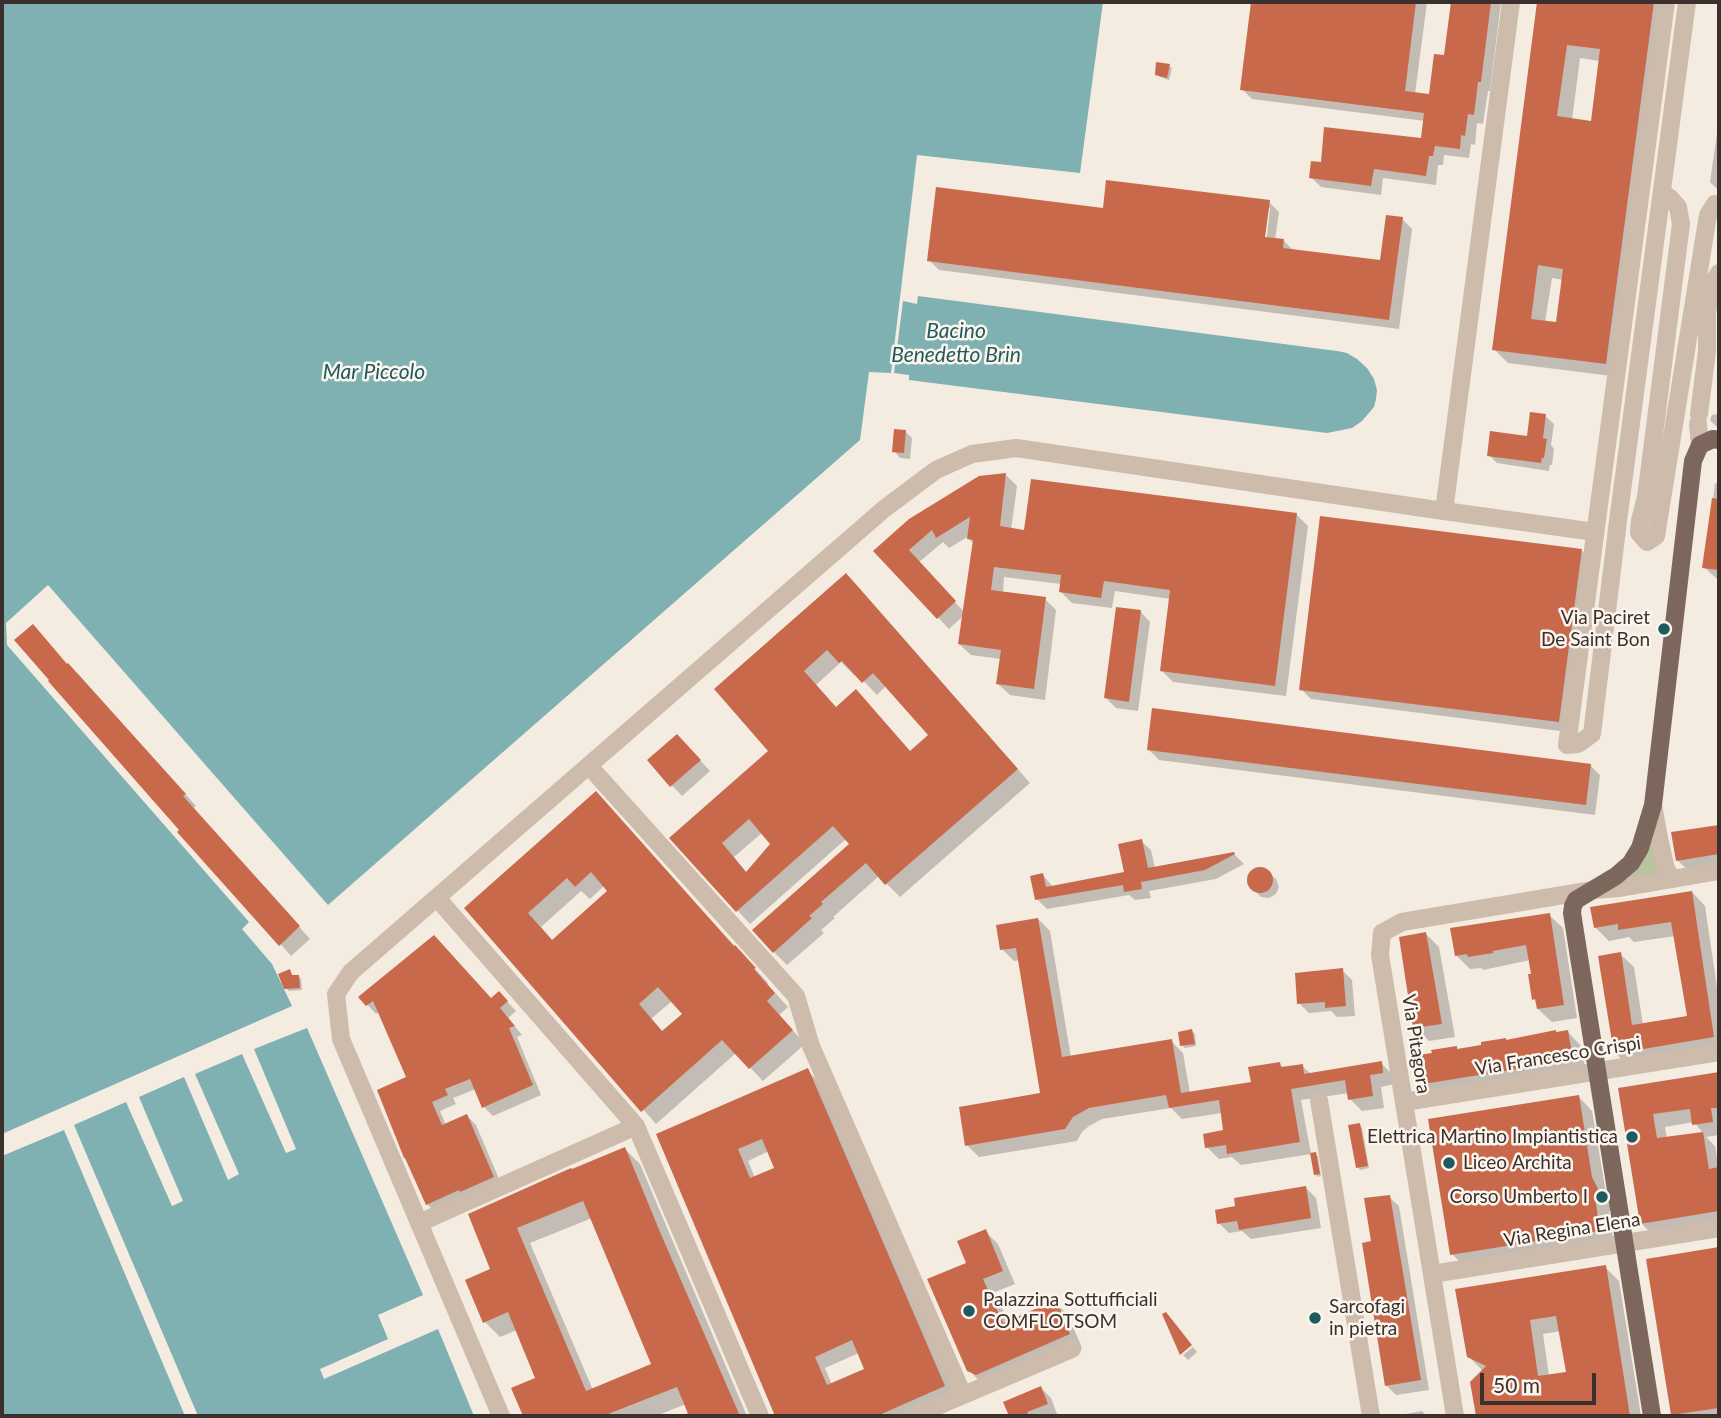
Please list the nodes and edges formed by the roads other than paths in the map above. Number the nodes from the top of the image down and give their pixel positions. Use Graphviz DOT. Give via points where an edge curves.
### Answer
graph roads {
  1 [pos="1511,2"];
  2 [pos="1666,2"];
  3 [pos="1687,2"];
  4 [pos="1662,193"];
  5 [pos="1719,204"];
  6 [pos="1719,273"];
  7 [pos="1713,350"];
  8 [pos="1719,440"];
  9 [pos="1700,444"];
  10 [pos="1444,511"];
  11 [pos="1595,532"];
  12 [pos="589,766"];
  13 [pos="1653,805"];
  14 [pos="1719,871"];
  15 [pos="1672,879"];
  16 [pos="1593,890"];
  17 [pos="437,898"];
  18 [pos="1719,1052"];
  19 [pos="1597,1072"];
  20 [pos="1320,1100"];
  21 [pos="1404,1102"];
  22 [pos="636,1126"];
  23 [pos="419,1223"];
  24 [pos="1719,1228"];
  25 [pos="1625,1243"];
  26 [pos="1432,1274"];
  27 [pos="1072,1349"];
  28 [pos="963,1395"];
  29 [pos="501,1416"];
  30 [pos="760,1416"];
  31 [pos="914,1416"];
  32 [pos="1371,1416"];
  33 [pos="1455,1416"];
  34 [pos="1652,1416"];
  1 -- 10 [label="street"];
  2 -- 11 [label="street"];
  3 -- 4 [label="street"];
  4 -- 5 [label="street" via="1678,207 1681,224 1640,520 1639,533 1647,542 1656,536 1708,215"];
  4 -- 11 [label="street" via="1592,734 1578,744 1567,745"];
  6 -- 7 [label="street" via="1707,312"];
  7 -- 9 [label="street" via="1699,419"];
  8 -- 9 [label="main road"];
  9 -- 13 [label="main road" via="1693,461"];
  10 -- 11 [label="street"];
  10 -- 12 [label="street" via="1016,448 972,454 936,470 884,509"];
  12 -- 17 [label="street"];
  12 -- 28 [label="street" via="796,996 811,1046"];
  13 -- 15 [label="street"];
  13 -- 16 [label="main road" via="1631,863"];
  14 -- 15 [label="street"];
  15 -- 16 [label="street"];
  16 -- 19 [label="main road" via="1576,900 1572,913"];
  16 -- 21 [label="street, Via Pitagora" via="1402,922 1382,933 1380,955"];
  17 -- 22 [label="street"];
  17 -- 23 [label="street" via="351,972 336,994 341,1039"];
  18 -- 19 [label="street, Via Francesco Crispi"];
  19 -- 21 [label="street, Via Francesco Crispi"];
  19 -- 25 [label="main road"];
  20 -- 32 [label="street"];
  21 -- 26 [label="street, Via Pitagora"];
  22 -- 23 [label="street"];
  22 -- 30 [label="street"];
  23 -- 29 [label="street"];
  24 -- 25 [label="street, Via Regina Elena"];
  25 -- 26 [label="street, Via Regina Elena"];
  25 -- 34 [label="main road"];
  26 -- 33 [label="street, Via Pitagora"];
  27 -- 28 [label="street"];
  28 -- 31 [label="street"];
}
